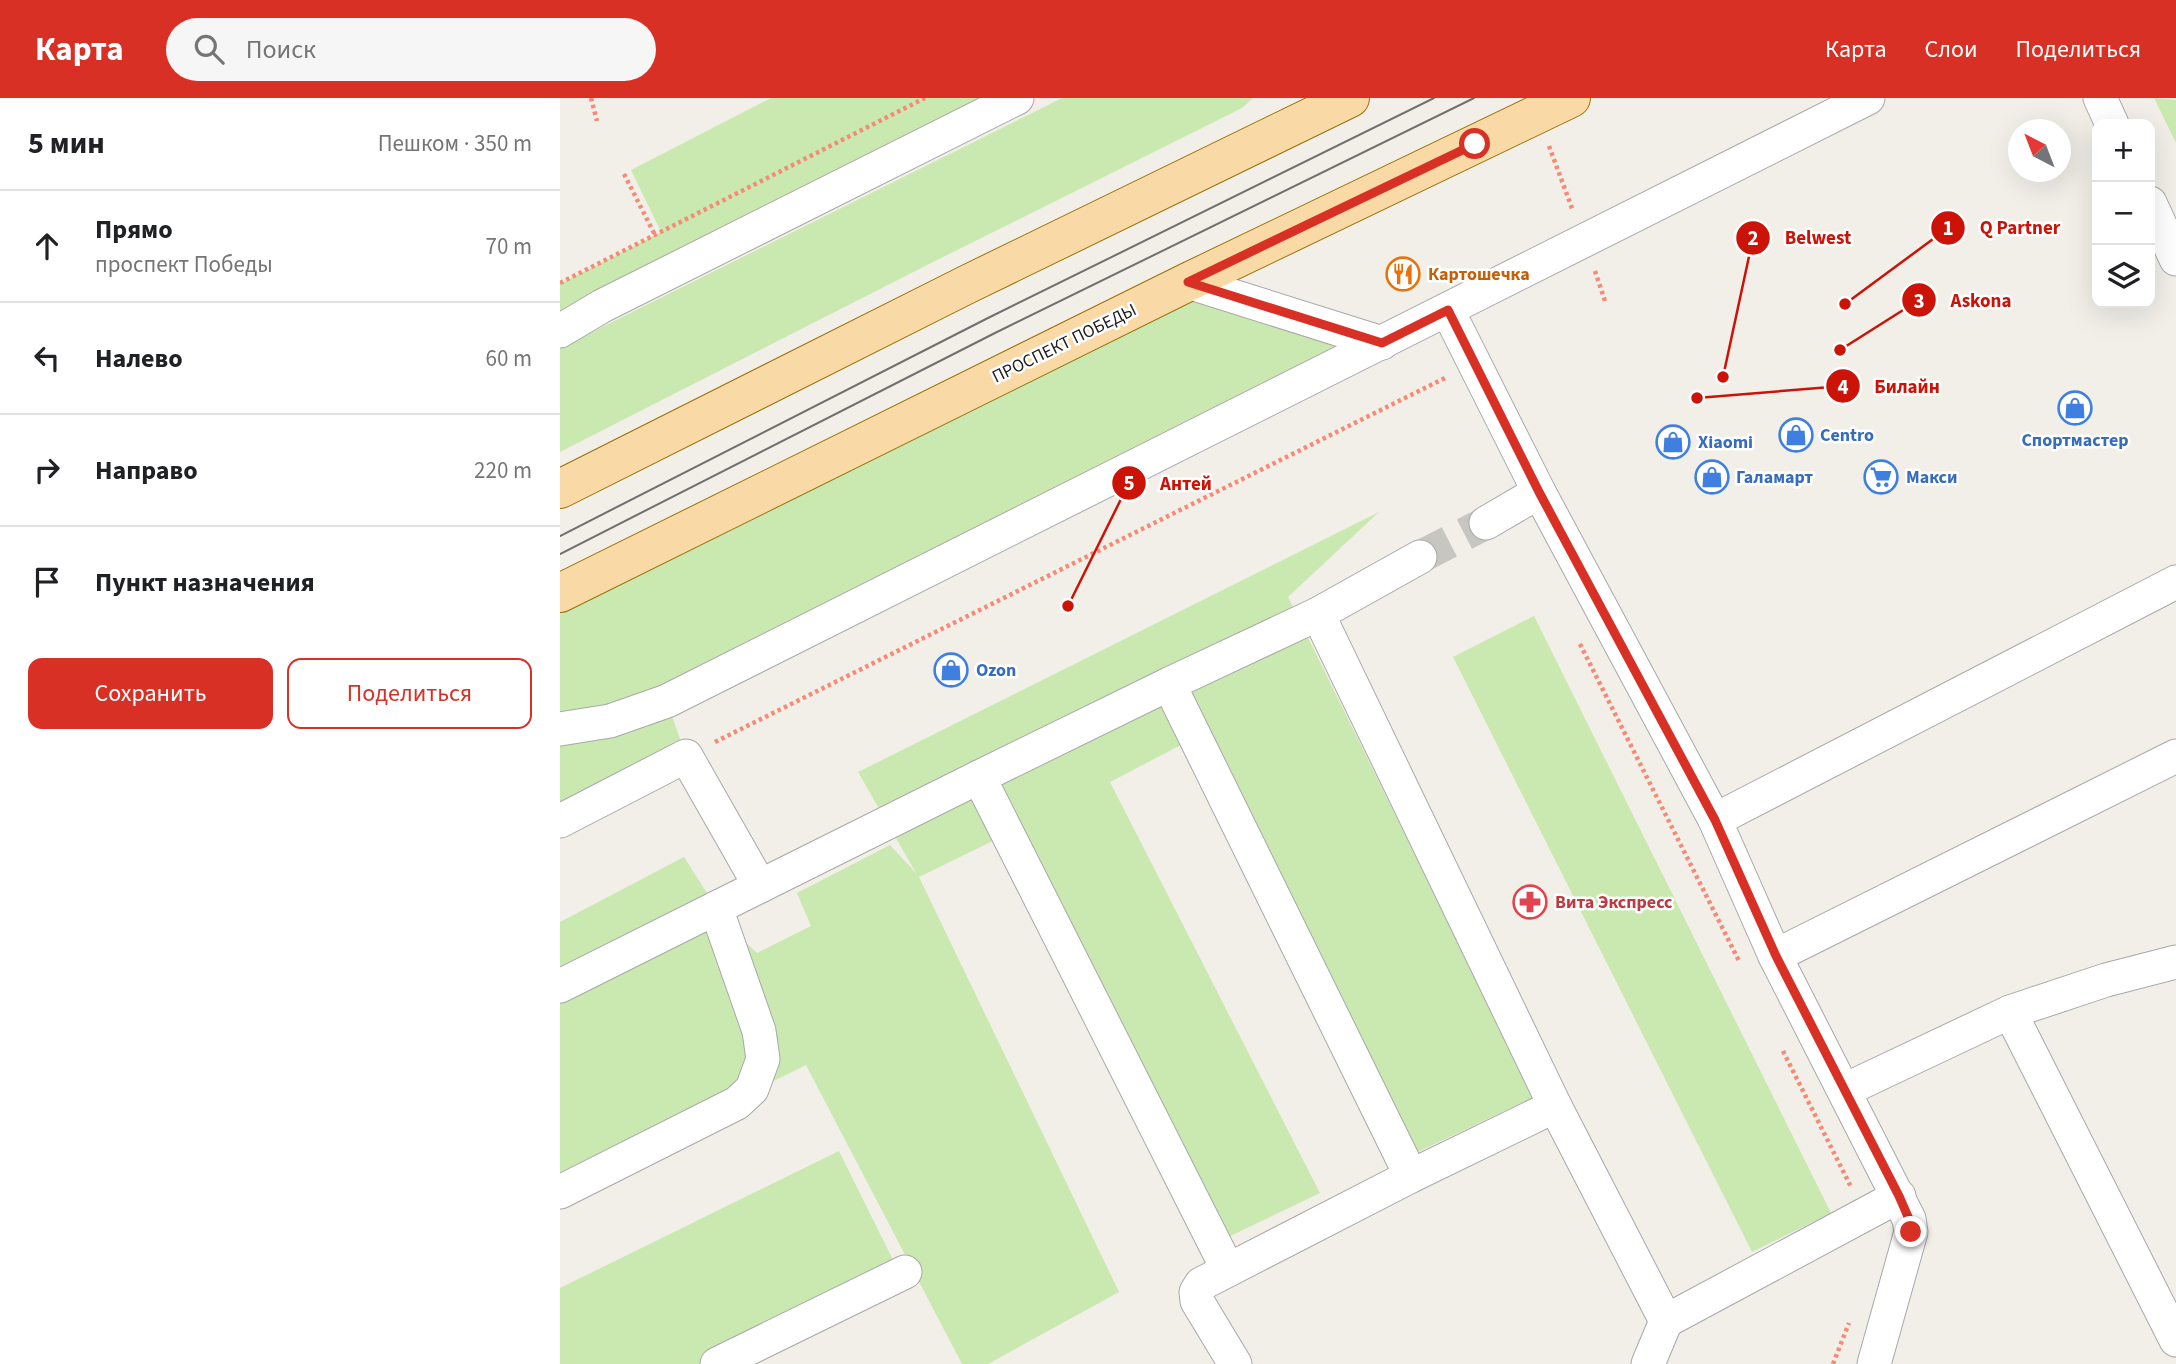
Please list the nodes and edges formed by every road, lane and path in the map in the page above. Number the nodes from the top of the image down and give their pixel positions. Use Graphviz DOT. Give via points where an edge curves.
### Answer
graph roads {
  1 [pos="590,98"];
  2 [pos="925,98"];
  3 [pos="1017,98"];
  4 [pos="1350,98"];
  5 [pos="1571,98"];
  6 [pos="1868,98"];
  7 [pos="2100,98"];
  8 [pos="1535,116"];
  9 [pos="2110,119"];
  10 [pos="597,121"];
  11 [pos="624,174"];
  12 [pos="2155,214"];
  13 [pos="655,235"];
  14 [pos="1584,241"];
  15 [pos="2176,259"];
  16 [pos="1188,282"];
  17 [pos="560,283"];
  18 [pos="1605,301"];
  19 [pos="1448,310"];
  20 [pos="560,331"];
  21 [pos="1382,343"];
  22 [pos="1454,388"];
  23 [pos="560,489"];
  24 [pos="1539,492"];
  25 [pos="1486,523"];
  26 [pos="1420,557"];
  27 [pos="2176,582"];
  28 [pos="560,593"];
  29 [pos="1318,614"];
  30 [pos="1574,632"];
  31 [pos="1169,684"];
  32 [pos="560,729"];
  33 [pos="686,756"];
  34 [pos="2176,756"];
  35 [pos="979,777"];
  36 [pos="1715,820"];
  37 [pos="560,821"];
  38 [pos="760,886"];
  39 [pos="716,908"];
  40 [pos="1776,956"];
  41 [pos="2176,962"];
  42 [pos="1741,966"];
  43 [pos="560,986"];
  44 [pos="2010,1012"];
  45 [pos="1778,1041"];
  46 [pos="1845,1090"];
  47 [pos="1555,1106"];
  48 [pos="1411,1176"];
  49 [pos="560,1192"];
  50 [pos="1899,1196"];
  51 [pos="1865,1214"];
  52 [pos="1228,1270"];
  53 [pos="905,1272"];
  54 [pos="1851,1318"];
  55 [pos="1666,1321"];
  56 [pos="2176,1340"];
  57 [pos="717,1364"];
  58 [pos="1235,1364"];
  59 [pos="1648,1364"];
  60 [pos="1833,1364"];
  61 [pos="1874,1364"];
  1 -- 10 [label="path"];
  2 -- 13 [label="path"];
  3 -- 20 [label="street"];
  4 -- 23 [label="main road"];
  5 -- 8 [label="main road, ПРОСПЕКТ ПОБЕДЫ"];
  6 -- 14 [label="street"];
  7 -- 9 [label="street"];
  8 -- 14 [label="path"];
  8 -- 16 [label="main road, ПРОСПЕКТ ПОБЕДЫ"];
  11 -- 13 [label="path"];
  12 -- 15 [label="street"];
  13 -- 17 [label="path"];
  14 -- 18 [label="path"];
  14 -- 19 [label="street"];
  16 -- 21 [label="street"];
  16 -- 28 [label="main road, ПРОСПЕКТ ПОБЕДЫ"];
  19 -- 21 [label="street"];
  19 -- 24 [label="street"];
  21 -- 32 [label="street" via="667,701 610,721"];
  22 -- 33 [label="path" via="1448,376"];
  24 -- 25 [label="street"];
  24 -- 36 [label="street"];
  26 -- 29 [label="street"];
  27 -- 36 [label="street"];
  29 -- 31 [label="street"];
  29 -- 47 [label="street"];
  30 -- 42 [label="path"];
  31 -- 35 [label="street"];
  31 -- 48 [label="street"];
  33 -- 37 [label="street"];
  33 -- 38 [label="street"];
  34 -- 40 [label="street"];
  35 -- 38 [label="street"];
  35 -- 52 [label="street"];
  36 -- 40 [label="street"];
  38 -- 39 [label="street"];
  39 -- 43 [label="street"];
  39 -- 49 [label="street" via="759,1031 763,1059 752,1088 737,1103"];
  40 -- 46 [label="street"];
  41 -- 44 [label="street"];
  44 -- 46 [label="street"];
  44 -- 56 [label="street"];
  45 -- 51 [label="path"];
  46 -- 50 [label="street"];
  47 -- 48 [label="street"];
  47 -- 55 [label="street"];
  48 -- 52 [label="street"];
  50 -- 51 [label="street"];
  50 -- 61 [label="street" via="1911,1232"];
  51 -- 55 [label="street"];
  52 -- 58 [label="street" via="1201,1284 1196,1292"];
  53 -- 57 [label="street"];
  54 -- 60 [label="path"];
  55 -- 59 [label="street"];
}
